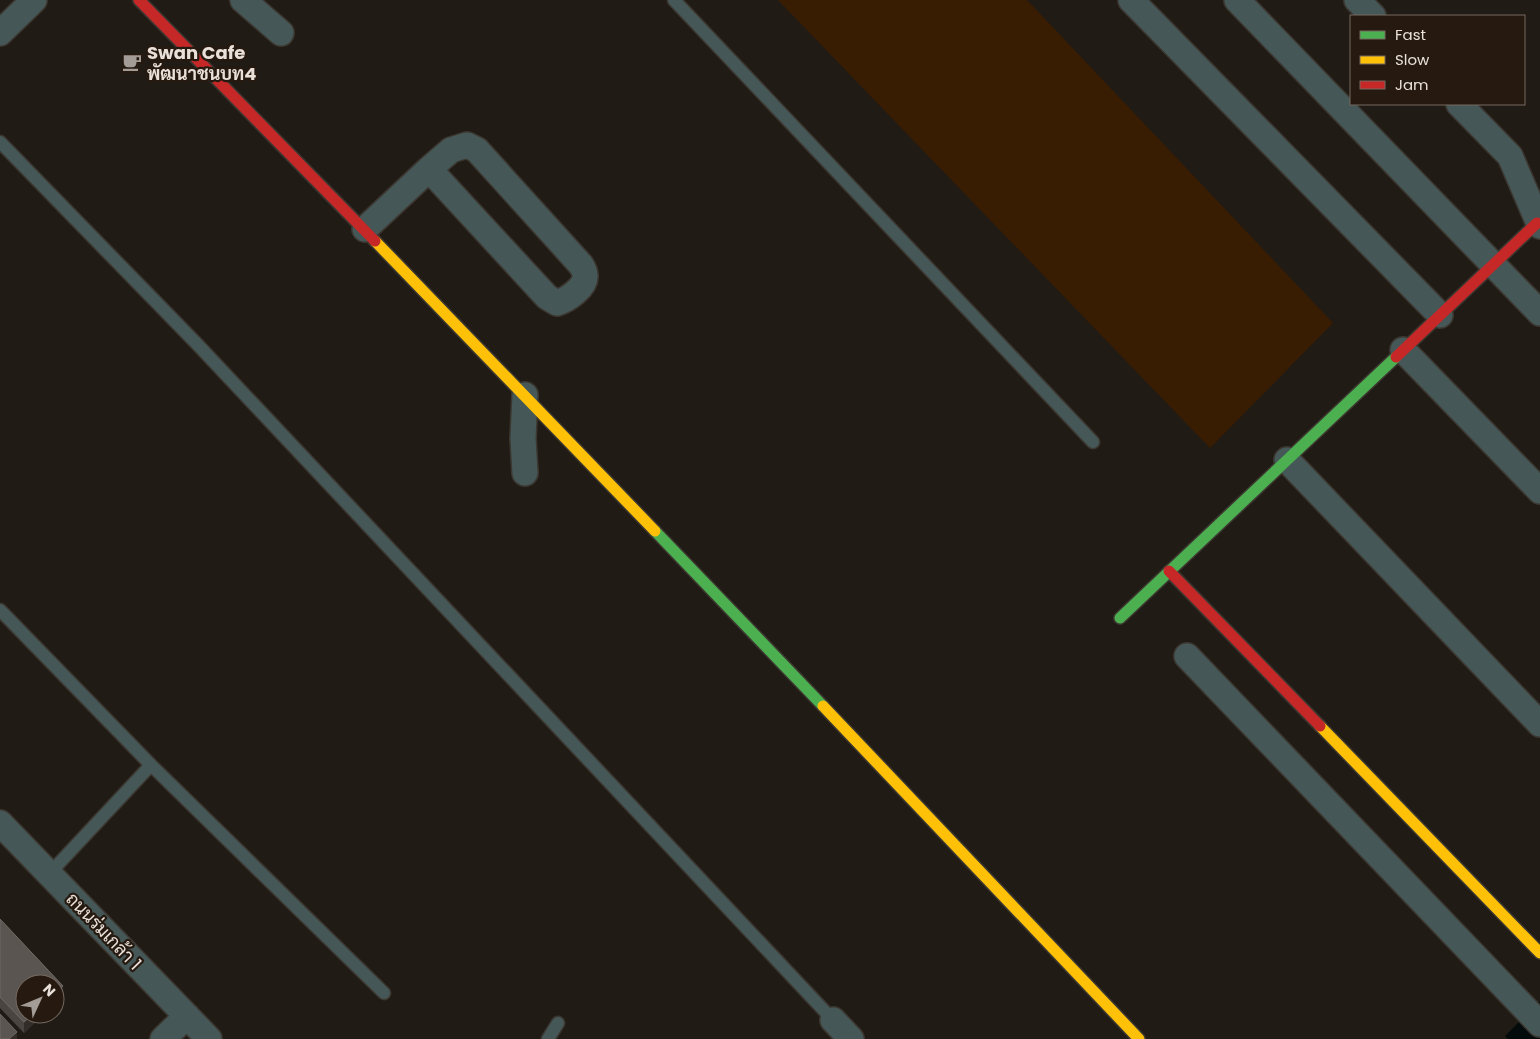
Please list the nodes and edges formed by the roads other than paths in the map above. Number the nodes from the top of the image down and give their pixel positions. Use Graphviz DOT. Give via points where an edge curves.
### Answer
graph roads {
  1 [pos="243,0"];
  2 [pos="674,0"];
  3 [pos="1132,0"];
  4 [pos="1237,0"];
  5 [pos="1357,0"];
  6 [pos="31,1"];
  7 [pos="144,1"];
  8 [pos="1372,15"];
  9 [pos="0,33"];
  10 [pos="281,33"];
  11 [pos="1460,105"];
  12 [pos="0,142"];
  13 [pos="429,169"];
  14 [pos="1539,224"];
  15 [pos="366,229"];
  16 [pos="1493,265"];
  17 [pos="1540,313"];
  18 [pos="1440,315"];
  19 [pos="1403,350"];
  20 [pos="525,395"];
  21 [pos="1093,442"];
  22 [pos="1287,460"];
  23 [pos="525,473"];
  24 [pos="1540,492"];
  25 [pos="1169,571"];
  26 [pos="0,610"];
  27 [pos="1120,618"];
  28 [pos="1187,656"];
  29 [pos="1540,724"];
  30 [pos="151,765"];
  31 [pos="0,824"];
  32 [pos="49,874"];
  33 [pos="1540,954"];
  34 [pos="384,993"];
  35 [pos="187,1016"];
  36 [pos="833,1020"];
  37 [pos="558,1023"];
  38 [pos="1540,1024"];
  39 [pos="163,1039"];
  40 [pos="209,1039"];
  41 [pos="548,1039"];
  42 [pos="851,1039"];
  43 [pos="1139,1039"];
  1 -- 10 [label="street"];
  2 -- 21 [label="lane"];
  3 -- 18 [label="street"];
  4 -- 16 [label="street"];
  5 -- 8 [label="street"];
  6 -- 9 [label="street"];
  7 -- 15 [label="street"];
  11 -- 14 [label="street" via="1510,156"];
  12 -- 36 [label="lane" via="198,345"];
  13 -- 13 [label="street" via="459,146 467,144 476,150 581,264 586,274 585,281 564,301 552,302"];
  13 -- 15 [label="street"];
  14 -- 16 [label="street"];
  15 -- 20 [label="street"];
  16 -- 17 [label="street"];
  16 -- 18 [label="street"];
  18 -- 19 [label="street"];
  19 -- 22 [label="street"];
  19 -- 24 [label="street"];
  20 -- 23 [label="street"];
  20 -- 43 [label="street"];
  22 -- 25 [label="street"];
  22 -- 29 [label="street"];
  25 -- 27 [label="street"];
  25 -- 33 [label="street"];
  26 -- 30 [label="lane"];
  28 -- 38 [label="street"];
  30 -- 32 [label="lane"];
  30 -- 34 [label="lane"];
  31 -- 32 [label="street, ถนนร่มเกล้า 1"];
  32 -- 35 [label="street, ถนนร่มเกล้า 1"];
  35 -- 39 [label="street"];
  35 -- 40 [label="street, ถนนร่มเกล้า 1"];
  36 -- 42 [label="street"];
  37 -- 41 [label="lane"];
}
